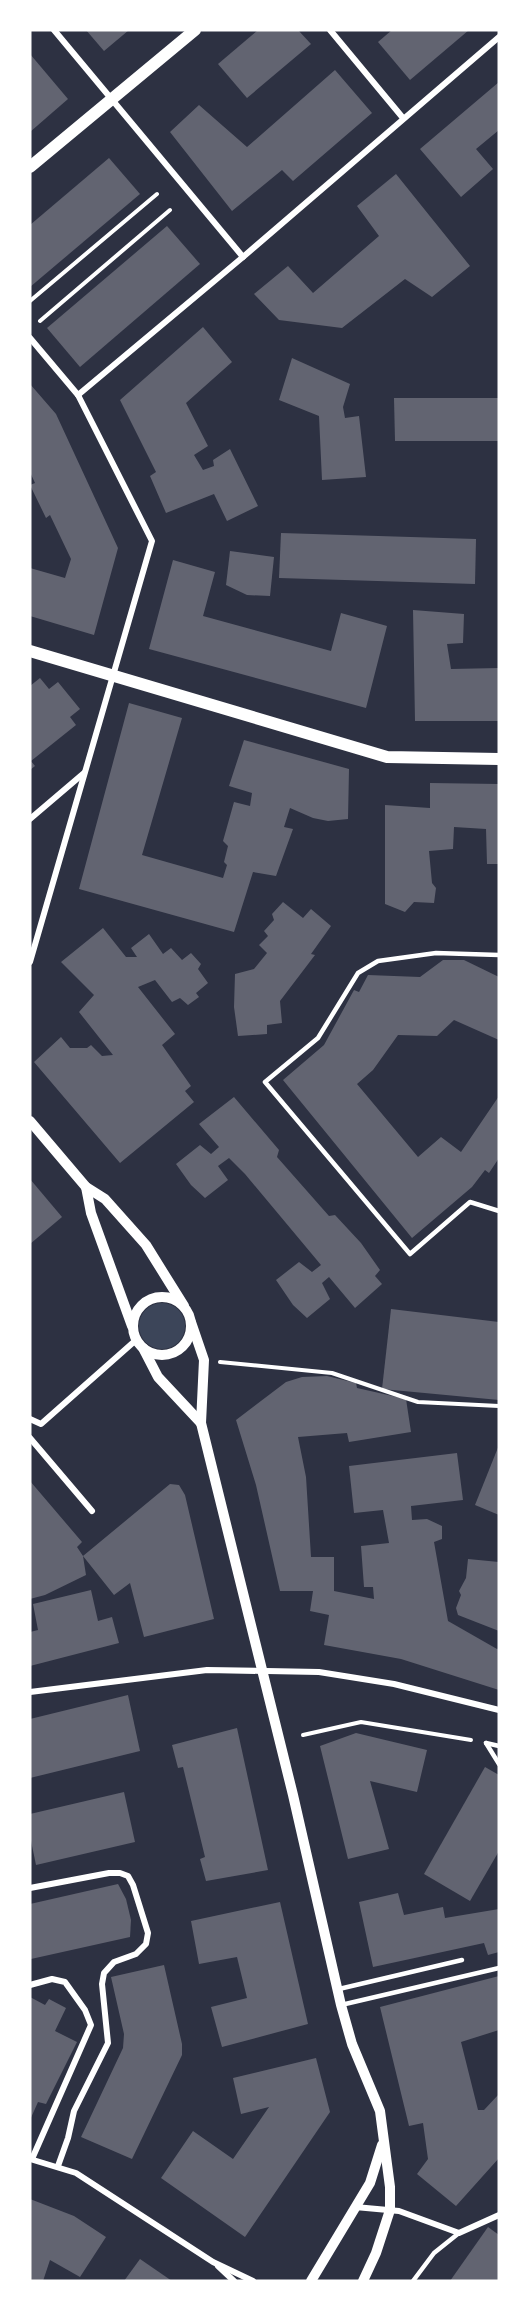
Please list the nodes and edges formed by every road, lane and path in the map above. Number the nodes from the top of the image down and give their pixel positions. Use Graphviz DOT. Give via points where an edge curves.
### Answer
graph roads {
  1 [pos="54,30"];
  2 [pos="195,30"];
  3 [pos="330,30"];
  4 [pos="499,37"];
  5 [pos="111,99"];
  6 [pos="404,118"];
  7 [pos="30,167"];
  8 [pos="156,194"];
  9 [pos="170,210"];
  10 [pos="243,257"];
  11 [pos="30,300"];
  12 [pos="40,321"];
  13 [pos="30,338"];
  14 [pos="78,395"];
  15 [pos="30,651"];
  16 [pos="113,675"];
  17 [pos="499,759"];
  18 [pos="85,773"];
  19 [pos="30,819"];
  20 [pos="499,955"];
  21 [pos="30,962"];
  22 [pos="30,1121"];
  23 [pos="86,1187"];
  24 [pos="499,1211"];
  25 [pos="184,1306"];
  26 [pos="191,1322"];
  27 [pos="137,1339"];
  28 [pos="204,1360"];
  29 [pos="499,1406"];
  30 [pos="30,1419"];
  31 [pos="201,1422"];
  32 [pos="30,1438"];
  33 [pos="92,1511"];
  34 [pos="30,1692"];
  35 [pos="499,1710"];
  36 [pos="303,1735"];
  37 [pos="486,1743"];
  38 [pos="499,1746"];
  39 [pos="499,1764"];
  40 [pos="30,1888"];
  41 [pos="462,1960"];
  42 [pos="499,1968"];
  43 [pos="30,1985"];
  44 [pos="337,1989"];
  45 [pos="341,2005"];
  46 [pos="384,2139"];
  47 [pos="31,2159"];
  48 [pos="58,2166"];
  49 [pos="355,2207"];
  50 [pos="390,2210"];
  51 [pos="499,2215"];
  52 [pos="459,2233"];
  53 [pos="213,2262"];
  54 [pos="234,2281"];
  55 [pos="253,2281"];
  56 [pos="311,2281"];
  57 [pos="363,2281"];
  58 [pos="413,2281"];
  1 -- 5 [label="street"];
  2 -- 5 [label="main road"];
  3 -- 6 [label="street"];
  4 -- 6 [label="street"];
  5 -- 7 [label="main road"];
  5 -- 10 [label="street"];
  6 -- 10 [label="street"];
  8 -- 11 [label="path"];
  9 -- 12 [label="path"];
  10 -- 14 [label="street"];
  13 -- 14 [label="street"];
  14 -- 16 [label="street" via="152,541"];
  15 -- 16 [label="main road"];
  16 -- 17 [label="main road" via="387,757"];
  16 -- 18 [label="street"];
  18 -- 19 [label="street"];
  18 -- 21 [label="street"];
  20 -- 24 [label="lane" via="436,953 378,961 358,973 318,1038 265,1082 410,1254 470,1202"];
  22 -- 23 [label="street"];
  23 -- 25 [label="street" via="105,1199 146,1245"];
  23 -- 27 [label="street" via="91,1213"];
  25 -- 26 [label="street"];
  25 -- 27 [label="street" via="166,1297 149,1300 136,1313"];
  26 -- 27 [label="street" via="185,1344 168,1354 158,1355"];
  26 -- 28 [label="street"];
  27 -- 30 [label="street" via="41,1424"];
  27 -- 31 [label="street" via="158,1377"];
  28 -- 29 [label="path" via="332,1372 418,1402"];
  28 -- 31 [label="street"];
  31 -- 44 [label="street"];
  32 -- 33 [label="street"];
  34 -- 35 [label="street" via="207,1670 319,1672 394,1684"];
  36 -- 37 [label="path" via="361,1722"];
  37 -- 38 [label="lane"];
  37 -- 39 [label="lane"];
  40 -- 48 [label="street" via="109,1873 128,1876 148,1933 146,1944 136,1954 114,1962 104,1973 108,2043 74,2111"];
  41 -- 44 [label="lane"];
  42 -- 45 [label="lane"];
  43 -- 47 [label="street" via="52,1979 65,1982 91,2025"];
  44 -- 45 [label="street"];
  45 -- 46 [label="street" via="352,2044 375,2097"];
  46 -- 49 [label="street" via="370,2183"];
  46 -- 50 [label="street"];
  47 -- 48 [label="street"];
  48 -- 53 [label="street" via="76,2173"];
  49 -- 50 [label="street"];
  49 -- 56 [label="street"];
  50 -- 52 [label="street"];
  50 -- 57 [label="street"];
  51 -- 52 [label="street"];
  52 -- 58 [label="lane" via="434,2253"];
  53 -- 54 [label="street"];
  53 -- 55 [label="street"];
}
